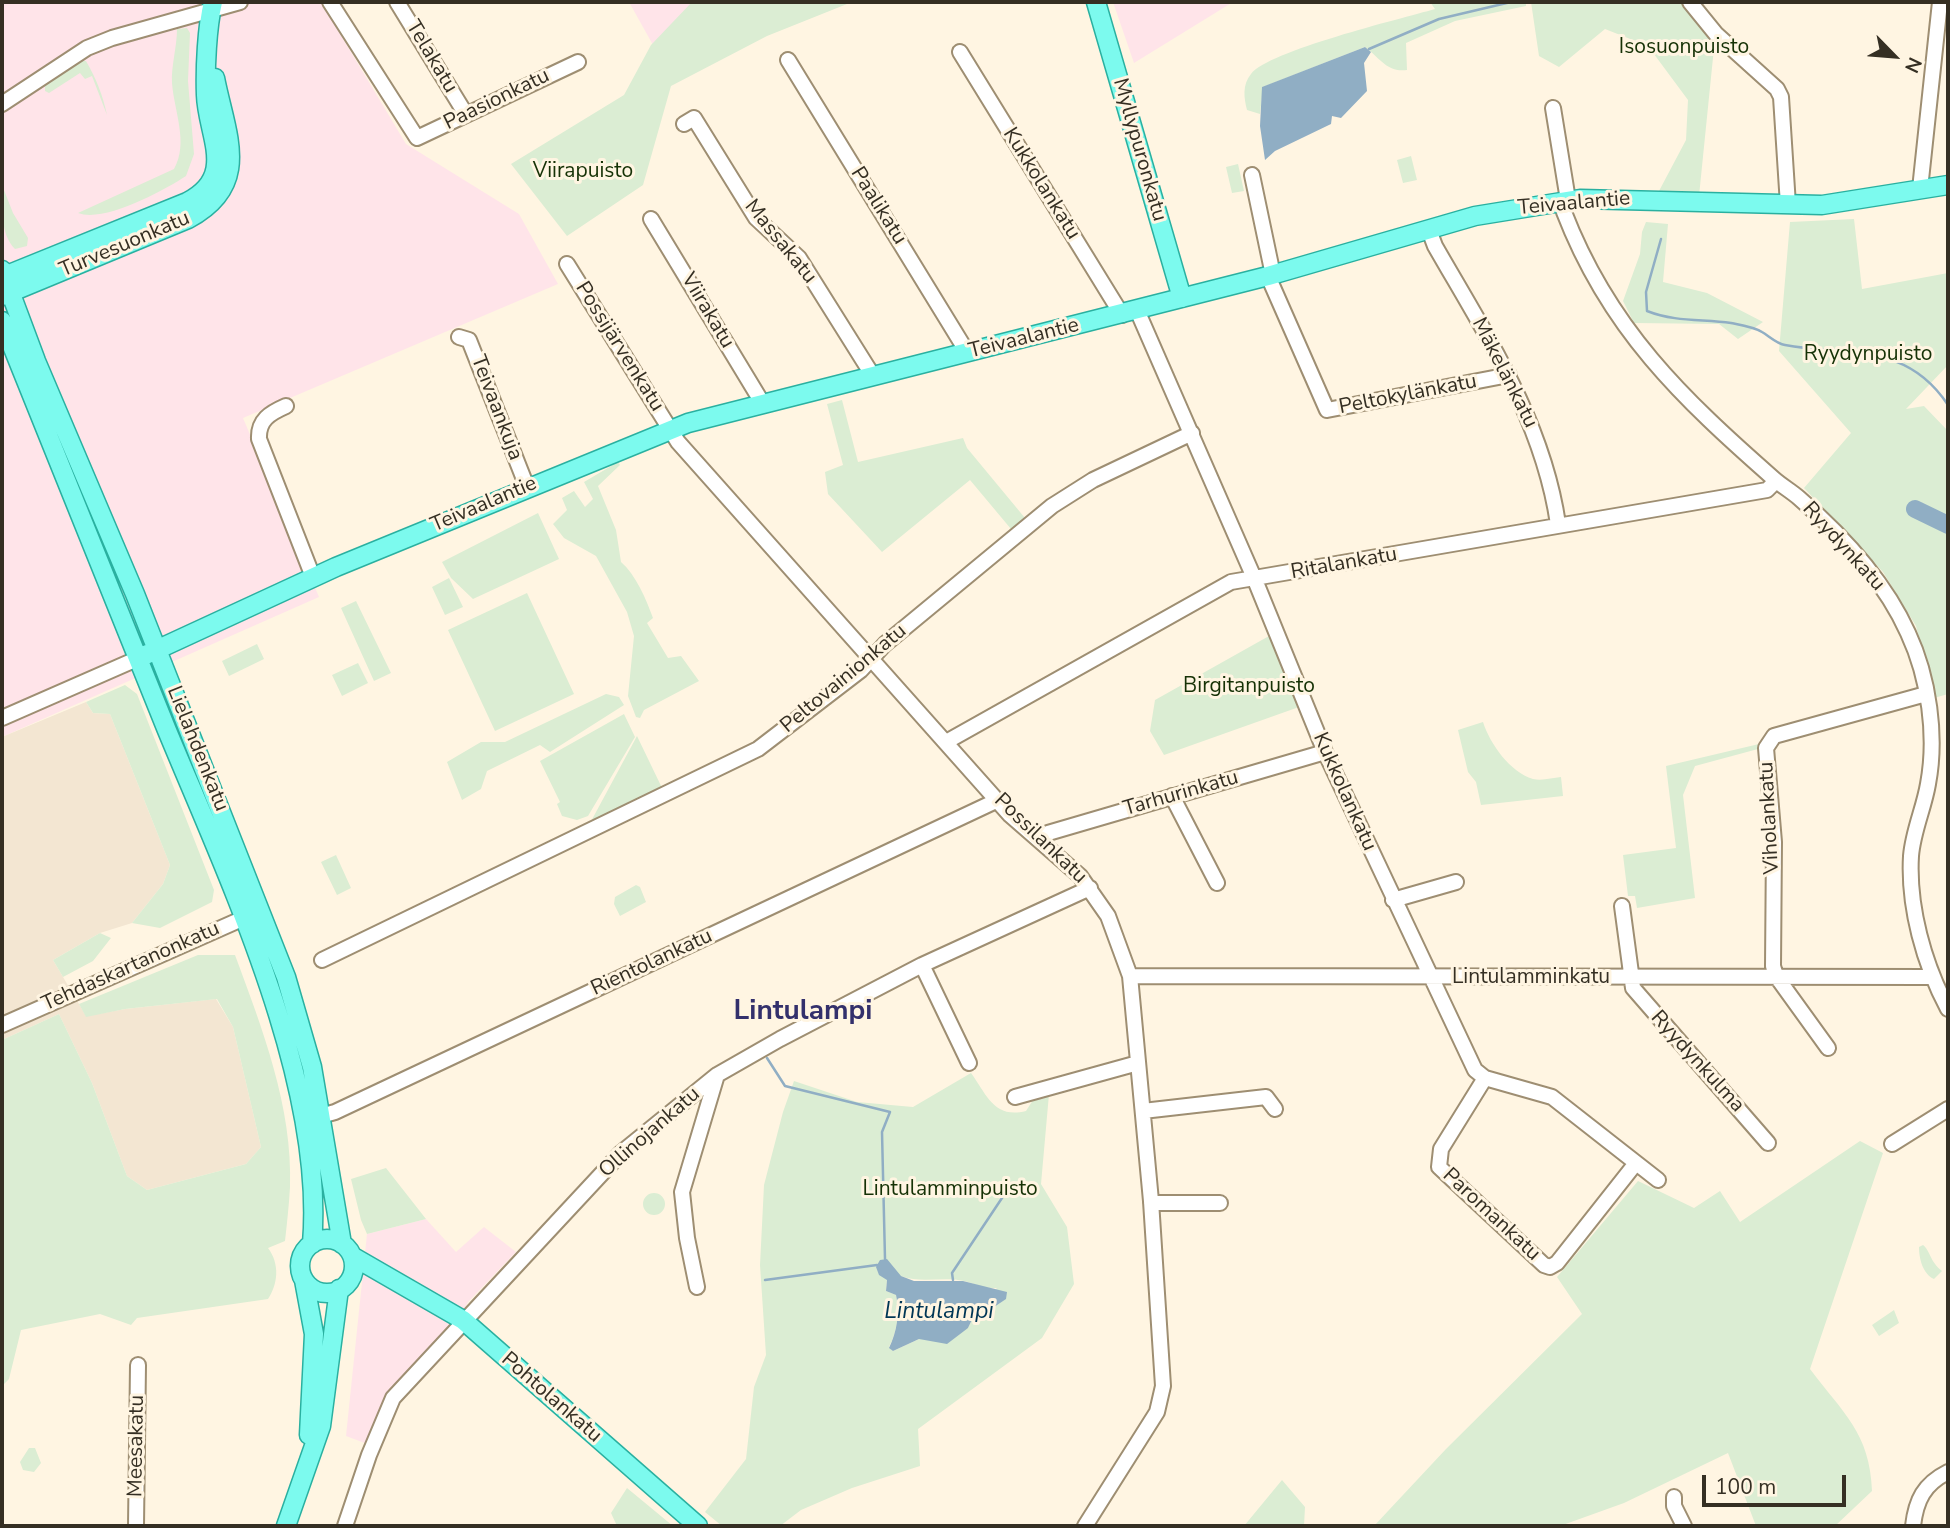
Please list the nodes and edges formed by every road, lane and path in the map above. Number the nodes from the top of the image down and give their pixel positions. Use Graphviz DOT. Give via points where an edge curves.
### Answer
graph roads {
  1 [pos="240,2"];
  2 [pos="330,2"];
  3 [pos="397,2"];
  4 [pos="1096,2"];
  5 [pos="1690,2"];
  6 [pos="1940,2"];
  7 [pos="212,6"];
  8 [pos="960,52"];
  9 [pos="209,58"];
  10 [pos="788,60"];
  11 [pos="578,62"];
  12 [pos="2,104"];
  13 [pos="1553,108"];
  14 [pos="465,113"];
  15 [pos="684,124"];
  16 [pos="1252,175"];
  17 [pos="1948,185"];
  18 [pos="1920,189"];
  19 [pos="1568,200"];
  20 [pos="1788,205"];
  21 [pos="651,219"];
  22 [pos="1429,230"];
  23 [pos="567,264"];
  24 [pos="3,274"];
  25 [pos="1270,276"];
  26 [pos="6,295"];
  27 [pos="1182,298"];
  28 [pos="1129,312"];
  29 [pos="2,321"];
  30 [pos="458,337"];
  31 [pos="968,352"];
  32 [pos="1509,375"];
  33 [pos="873,376"];
  34 [pos="762,404"];
  35 [pos="286,406"];
  36 [pos="670,430"];
  37 [pos="1192,433"];
  38 [pos="1776,481"];
  39 [pos="527,487"];
  40 [pos="1558,524"];
  41 [pos="313,577"];
  42 [pos="1255,580"];
  43 [pos="157,650"];
  44 [pos="872,657"];
  45 [pos="139,658"];
  46 [pos="1926,694"];
  47 [pos="2,718"];
  48 [pos="946,742"];
  49 [pos="1325,752"];
  50 [pos="1172,796"];
  51 [pos="998,800"];
  52 [pos="1040,841"];
  53 [pos="1456,882"];
  54 [pos="1217,883"];
  55 [pos="1090,887"];
  56 [pos="1393,900"];
  57 [pos="1622,906"];
  58 [pos="261,911"];
  59 [pos="243,918"];
  60 [pos="322,960"];
  61 [pos="922,965"];
  62 [pos="1130,976"];
  63 [pos="1776,976"];
  64 [pos="1932,976"];
  65 [pos="1429,977"];
  66 [pos="1630,978"];
  67 [pos="1948,1009"];
  68 [pos="2,1025"];
  69 [pos="1828,1048"];
  70 [pos="969,1063"];
  71 [pos="1138,1063"];
  72 [pos="717,1076"];
  73 [pos="1485,1078"];
  74 [pos="1015,1097"];
  75 [pos="1948,1108"];
  76 [pos="1275,1109"];
  77 [pos="1143,1111"];
  78 [pos="313,1119"];
  79 [pos="1768,1143"];
  80 [pos="1892,1144"];
  81 [pos="1636,1163"];
  82 [pos="1658,1180"];
  83 [pos="1151,1203"];
  84 [pos="1220,1203"];
  85 [pos="312,1244"];
  86 [pos="347,1250"];
  87 [pos="304,1280"];
  88 [pos="396,1283"];
  89 [pos="343,1286"];
  90 [pos="697,1287"];
  91 [pos="463,1320"];
  92 [pos="138,1365"];
  93 [pos="306,1466"];
  94 [pos="1948,1472"];
  95 [pos="1674,1497"];
  96 [pos="136,1526"];
  97 [pos="286,1526"];
  98 [pos="345,1526"];
  99 [pos="698,1526"];
  100 [pos="1085,1526"];
  101 [pos="1684,1526"];
  102 [pos="1913,1526"];
  1 -- 7 [label="street"];
  2 -- 14 [label="street, Paasionkatu" via="417,138"];
  3 -- 14 [label="street, Telakatu"];
  4 -- 27 [label="main road, Myllypuronkatu"];
  5 -- 20 [label="street" via="1716,34 1782,97"];
  6 -- 18 [label="street"];
  7 -- 9 [label="main road, Turvesuonkatu"];
  7 -- 12 [label="street" via="89,47"];
  8 -- 28 [label="street, Kukkolankatu"];
  9 -- 24 [label="main road, Turvesuonkatu" via="206,98 218,156 205,190 187,202"];
  9 -- 26 [label="main road, Turvesuonkatu" via="232,155 228,176 215,199 188,219"];
  10 -- 31 [label="street, Paalikatu"];
  11 -- 14 [label="street, Paasionkatu"];
  13 -- 19 [label="street, Ryydynkatu"];
  15 -- 33 [label="street, Massakatu" via="694,118 756,218 799,258"];
  16 -- 25 [label="street"];
  17 -- 18 [label="main road, Teivaalantie"];
  18 -- 20 [label="main road, Teivaalantie" via="1852,202"];
  19 -- 20 [label="main road, Teivaalantie" via="1638,198"];
  19 -- 22 [label="main road, Teivaalantie" via="1475,216"];
  19 -- 38 [label="street, Ryydynkatu" via="1564,212 1570,227 1626,331 1677,390"];
  21 -- 34 [label="street, Viirakatu"];
  22 -- 25 [label="main road, Teivaalantie"];
  22 -- 32 [label="street, Mäkelänkatu"];
  23 -- 36 [label="street, Possijärvenkatu"];
  24 -- 26 [label="main road, Lielahdenkatu"];
  25 -- 27 [label="main road, Teivaalantie"];
  25 -- 32 [label="street, Peltokylänkatu" via="1327,410"];
  26 -- 43 [label="main road, Lielahdenkatu"];
  27 -- 28 [label="main road, Teivaalantie"];
  28 -- 31 [label="main road, Teivaalantie"];
  28 -- 37 [label="street, Kukkolankatu"];
  29 -- 45 [label="main road, Lielahdenkatu"];
  30 -- 39 [label="street, Teivaankuja" via="469,340"];
  31 -- 33 [label="main road, Teivaalantie"];
  32 -- 40 [label="street, Mäkelänkatu" via="1540,444"];
  33 -- 34 [label="main road, Teivaalantie"];
  34 -- 36 [label="main road, Teivaalantie"];
  35 -- 41 [label="street" via="265,418 259,439"];
  36 -- 39 [label="main road, Teivaalantie"];
  36 -- 44 [label="street, Possilankatu"];
  37 -- 42 [label="street, Kukkolankatu"];
  37 -- 44 [label="street, Peltovainionkatu" via="1093,480 1052,506"];
  38 -- 40 [label="street, Ritalankatu" via="1768,490"];
  38 -- 46 [label="street, Ryydynkatu" via="1820,518 1882,588 1909,634"];
  39 -- 41 [label="main road, Teivaalantie"];
  40 -- 42 [label="street, Ritalankatu"];
  41 -- 43 [label="main road, Teivaalantie"];
  42 -- 48 [label="street, Ritalankatu" via="1231,582"];
  42 -- 49 [label="street, Kukkolankatu"];
  43 -- 45 [label="main road, Teivaalantie"];
  43 -- 58 [label="main road, Lielahdenkatu"];
  44 -- 48 [label="street, Possilankatu"];
  44 -- 60 [label="street, Peltovainionkatu" via="758,749"];
  45 -- 47 [label="street"];
  45 -- 59 [label="main road, Lielahdenkatu"];
  46 -- 63 [label="street, Viholankatu" via="1779,734 1768,743"];
  46 -- 64 [label="street, Ryydynkatu" via="1931,766 1914,836 1912,885"];
  48 -- 51 [label="street, Possilankatu"];
  49 -- 50 [label="street, Tarhurinkatu"];
  49 -- 56 [label="street, Kukkolankatu"];
  50 -- 52 [label="street, Tarhurinkatu" via="1048,833"];
  50 -- 54 [label="street"];
  51 -- 52 [label="street, Possilankatu"];
  51 -- 78 [label="street, Rientolankatu"];
  52 -- 55 [label="street, Possilankatu"];
  53 -- 56 [label="street"];
  55 -- 61 [label="street, Ollinojankatu"];
  55 -- 62 [label="street, Possilankatu" via="1116,930"];
  56 -- 65 [label="street, Kukkolankatu"];
  57 -- 66 [label="street"];
  58 -- 59 [label="street, Tehdaskartanonkatu"];
  58 -- 78 [label="main road, Lielahdenkatu" via="303,1031"];
  59 -- 68 [label="street, Tehdaskartanonkatu"];
  59 -- 78 [label="main road, Lielahdenkatu"];
  61 -- 70 [label="street"];
  61 -- 72 [label="street, Ollinojankatu"];
  62 -- 65 [label="street, Lintulamminkatu"];
  62 -- 71 [label="street, Possilankatu"];
  63 -- 64 [label="street, Lintulamminkatu"];
  63 -- 66 [label="street, Lintulamminkatu"];
  63 -- 69 [label="street"];
  64 -- 67 [label="street, Ryydynkatu"];
  65 -- 66 [label="street, Lintulamminkatu"];
  65 -- 73 [label="street, Kukkolankatu" via="1475,1070"];
  66 -- 79 [label="street, Ryydynkulma" via="1636,992"];
  71 -- 74 [label="street"];
  71 -- 77 [label="street, Possilankatu"];
  72 -- 90 [label="street" via="682,1192"];
  72 -- 91 [label="street, Ollinojankatu" via="621,1153"];
  73 -- 81 [label="street" via="1552,1097"];
  73 -- 81 [label="street, Paromankatu" via="1441,1149 1439,1167 1544,1265 1550,1267 1560,1259"];
  75 -- 80 [label="street"];
  76 -- 77 [label="street" via="1266,1097"];
  77 -- 83 [label="street, Possilankatu"];
  78 -- 85 [label="main road, Lielahdenkatu"];
  78 -- 86 [label="main road, Lielahdenkatu"];
  81 -- 82 [label="street"];
  83 -- 84 [label="street"];
  83 -- 100 [label="street, Possilankatu" via="1162,1401"];
  85 -- 86 [label="main road" via="328,1239"];
  85 -- 87 [label="main road" via="300,1262"];
  86 -- 88 [label="main road, Pohtolankatu"];
  86 -- 89 [label="main road" via="353,1270"];
  87 -- 89 [label="main road" via="323,1292"];
  87 -- 93 [label="main road" via="314,1347"];
  88 -- 89 [label="main road, Pohtolankatu" via="376,1279"];
  88 -- 91 [label="main road, Pohtolankatu"];
  89 -- 93 [label="main road" via="325,1405"];
  91 -- 98 [label="street, Ollinojankatu" via="393,1398"];
  91 -- 99 [label="main road, Pohtolankatu"];
  92 -- 96 [label="street, Meesakatu"];
  93 -- 97 [label="main road"];
  94 -- 102 [label="street" via="1920,1496"];
  95 -- 101 [label="street"];
}
